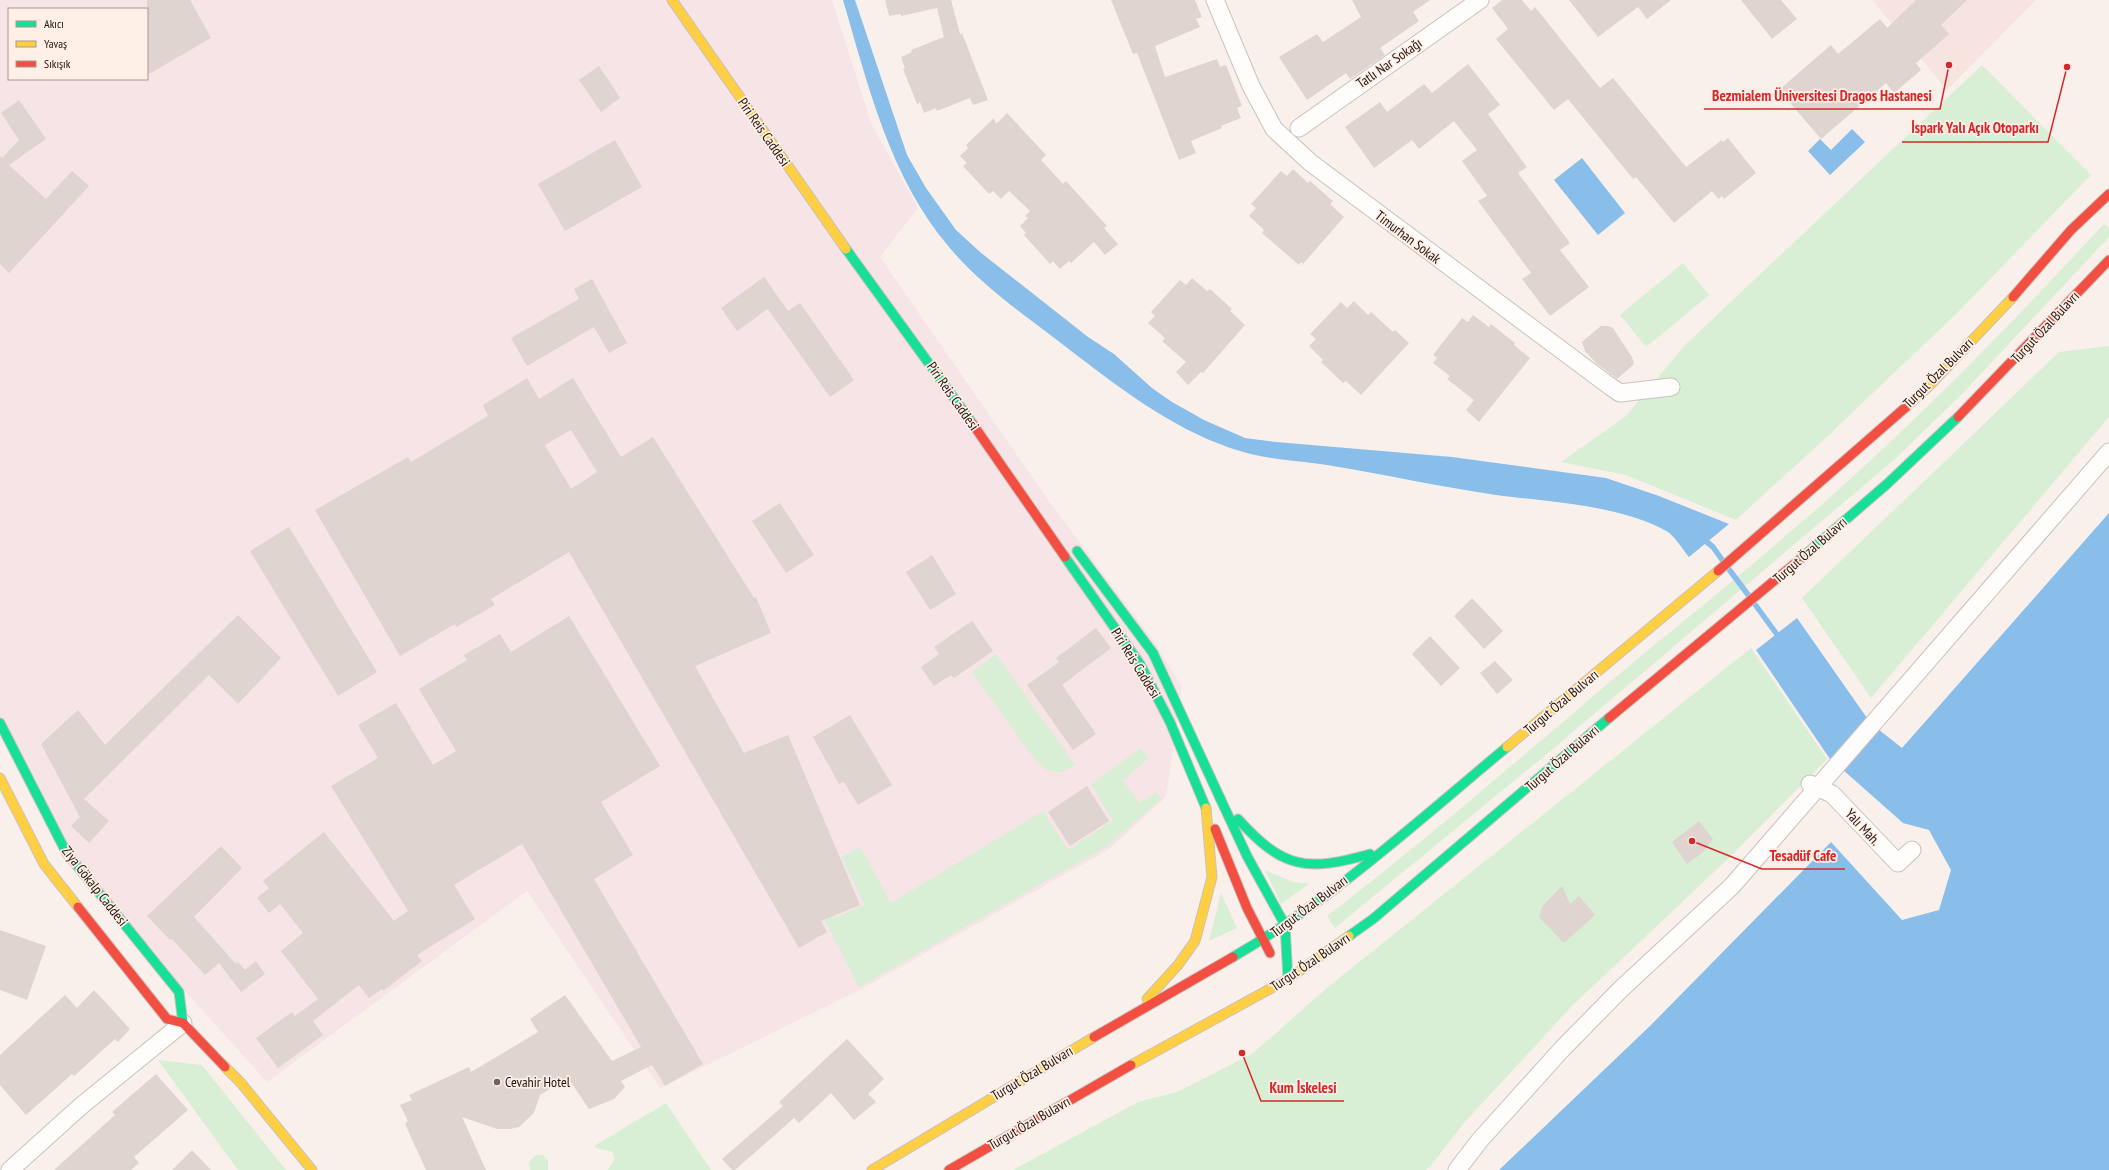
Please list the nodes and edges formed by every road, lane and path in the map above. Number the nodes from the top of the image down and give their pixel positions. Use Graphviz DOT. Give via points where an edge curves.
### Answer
graph roads {
  1 [pos="672,0"];
  2 [pos="1215,0"];
  3 [pos="1480,0"];
  4 [pos="1299,128"];
  5 [pos="2109,194"];
  6 [pos="2109,260"];
  7 [pos="1671,387"];
  8 [pos="2109,452"];
  9 [pos="1069,540"];
  10 [pos="0,723"];
  11 [pos="0,778"];
  12 [pos="1814,786"];
  13 [pos="1220,798"];
  14 [pos="1206,808"];
  15 [pos="1384,849"];
  16 [pos="1912,850"];
  17 [pos="1285,925"];
  18 [pos="1262,940"];
  19 [pos="1288,979"];
  20 [pos="1135,1013"];
  21 [pos="183,1023"];
  22 [pos="10,1170"];
  23 [pos="312,1170"];
  24 [pos="872,1170"];
  25 [pos="949,1170"];
  26 [pos="1457,1170"];
  1 -- 14 [label="main road, Piri Reis Caddesi" via="1140,664 1170,722"];
  2 -- 7 [label="street, Timurhan Sokak" via="1251,86 1274,130 1311,163 1620,393"];
  3 -- 4 [label="street, Tatlı Nar Sokağı"];
  5 -- 15 [label="main road, Turgut Özal Bulvarı" via="2071,230 2006,305 1930,385 1755,540"];
  6 -- 19 [label="main road, Turgut Özal Bulavrı" via="1973,403 1780,577 1730,616 1373,918"];
  8 -- 12 [label="street" via="1894,698 1877,722 1836,767"];
  9 -- 13 [label="main road, Piri Reis Caddesi" via="1152,653"];
  10 -- 21 [label="main road, Ziya Gökalp Caddesi" via="66,852 179,992"];
  11 -- 21 [label="main road, Ziya Gökalp Caddesi" via="44,864 167,1019"];
  12 -- 16 [label="street, Yalı Mah." via="1832,794 1898,863"];
  12 -- 26 [label="street" via="1732,886 1564,1048 1480,1140"];
  13 -- 15 [label="main road" via="1256,840 1274,854 1288,860 1301,864 1325,865 1344,862"];
  13 -- 17 [label="main road, Piri Reis Caddesi" via="1247,856"];
  14 -- 18 [label="main road, Piri Reis Caddesi"];
  14 -- 20 [label="main road" via="1212,877 1195,941 1178,965"];
  15 -- 17 [label="main road, Turgut Özal Bulvarı"];
  17 -- 18 [label="main road, Turgut Özal Bulvarı"];
  17 -- 19 [label="main road"];
  18 -- 19 [label="main road, Piri Reis Caddesi"];
  18 -- 20 [label="main road, Turgut Özal Bulvarı"];
  19 -- 25 [label="main road, Turgut Özal Bulavrı" via="1162,1047"];
  20 -- 24 [label="main road, Turgut Özal Bulvarı"];
  21 -- 22 [label="street" via="81,1106"];
  21 -- 23 [label="main road, Ziya Gökalp Caddesi" via="241,1083"];
}
